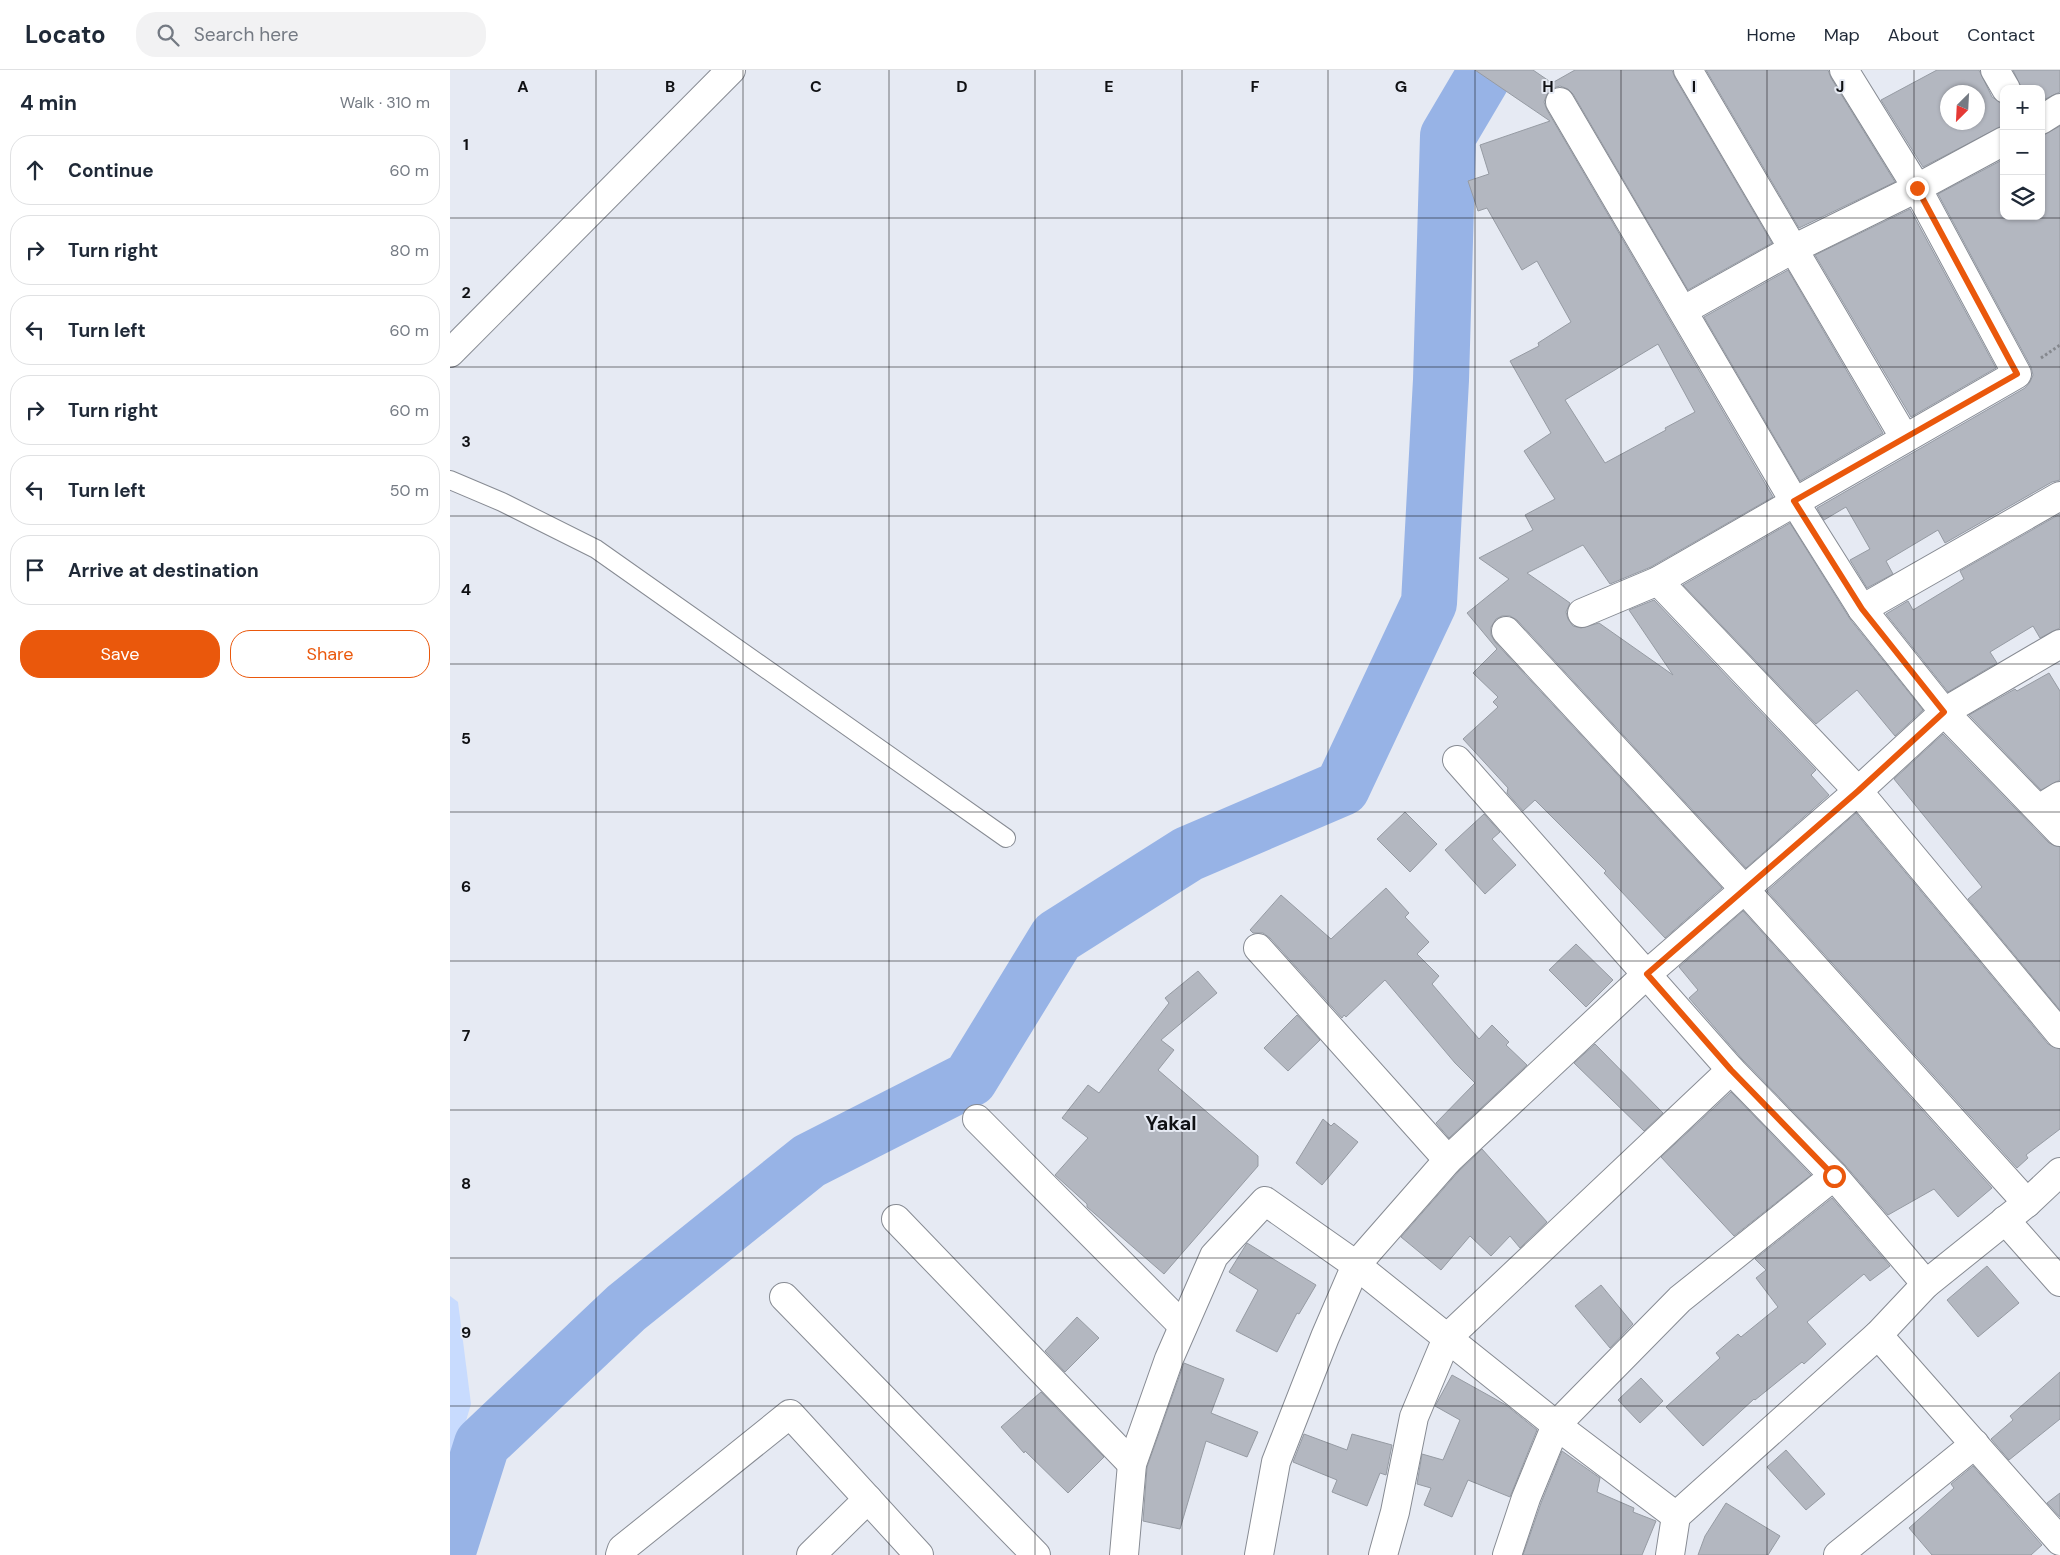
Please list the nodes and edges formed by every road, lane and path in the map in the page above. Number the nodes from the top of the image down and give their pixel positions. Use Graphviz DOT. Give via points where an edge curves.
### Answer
graph roads {
  1 [pos="732,70"];
  2 [pos="1688,70"];
  3 [pos="1844,70"];
  4 [pos="1995,70"];
  5 [pos="2004,85"];
  6 [pos="1560,102"];
  7 [pos="2060,108"];
  8 [pos="2045,117"];
  9 [pos="2000,143"];
  10 [pos="1917,188"];
  11 [pos="1793,249"];
  12 [pos="1684,310"];
  13 [pos="450,353"];
  14 [pos="1904,437"];
  15 [pos="450,480"];
  16 [pos="2060,496"];
  17 [pos="1794,501"];
  18 [pos="1658,581"];
  19 [pos="1862,609"];
  20 [pos="1582,613"];
  21 [pos="1506,631"];
  22 [pos="2060,644"];
  23 [pos="1944,712"];
  24 [pos="1457,760"];
  25 [pos="1858,791"];
  26 [pos="2049,803"];
  27 [pos="2060,832"];
  28 [pos="1006,838"];
  29 [pos="1746,890"];
  30 [pos="1258,948"];
  31 [pos="1647,974"];
  32 [pos="2060,1034"];
  33 [pos="1731,1070"];
  34 [pos="977,1119"];
  35 [pos="1448,1160"];
  36 [pos="2060,1172"];
  37 [pos="1834,1176"];
  38 [pos="2027,1203"];
  39 [pos="896,1219"];
  40 [pos="2005,1220"];
  41 [pos="1356,1265"];
  42 [pos="2060,1282"];
  43 [pos="1926,1284"];
  44 [pos="784,1297"];
  45 [pos="1183,1326"];
  46 [pos="1878,1335"];
  47 [pos="1447,1338"];
  48 [pos="1556,1425"];
  49 [pos="1975,1444"];
  50 [pos="1132,1464"];
  51 [pos="868,1499"];
  52 [pos="1676,1516"];
  53 [pos="2060,1540"];
  54 [pos="620,1555"];
  55 [pos="811,1555"];
  56 [pos="919,1555"];
  57 [pos="1036,1555"];
  58 [pos="1124,1555"];
  59 [pos="1260,1555"];
  60 [pos="1383,1555"];
  61 [pos="1507,1555"];
  62 [pos="1670,1555"];
  63 [pos="1838,1555"];
  1 -- 13 [label="street"];
  2 -- 11 [label="street"];
  3 -- 10 [label="street"];
  4 -- 5 [label="street"];
  6 -- 12 [label="street"];
  7 -- 8 [label="street"];
  9 -- 10 [label="street"];
  10 -- 11 [label="street"];
  10 -- 14 [label="street" via="2017,374"];
  11 -- 12 [label="street"];
  11 -- 14 [label="street"];
  12 -- 17 [label="street"];
  14 -- 17 [label="street"];
  15 -- 28 [label="lane" via="596,548"];
  16 -- 19 [label="street"];
  17 -- 18 [label="street"];
  17 -- 19 [label="street"];
  18 -- 20 [label="street"];
  18 -- 25 [label="street"];
  19 -- 23 [label="street"];
  21 -- 29 [label="street"];
  22 -- 23 [label="street"];
  23 -- 25 [label="street"];
  23 -- 26 [label="street"];
  24 -- 31 [label="street"];
  25 -- 29 [label="street"];
  25 -- 32 [label="street"];
  26 -- 27 [label="street"];
  29 -- 31 [label="street"];
  29 -- 38 [label="street"];
  30 -- 35 [label="street"];
  31 -- 33 [label="street"];
  31 -- 35 [label="street"];
  33 -- 37 [label="street"];
  33 -- 47 [label="street"];
  34 -- 45 [label="street"];
  35 -- 41 [label="street"];
  36 -- 38 [label="street"];
  37 -- 43 [label="street"];
  37 -- 48 [label="street" via="1680,1299"];
  38 -- 40 [label="street"];
  39 -- 50 [label="street"];
  40 -- 42 [label="street"];
  40 -- 43 [label="street"];
  41 -- 45 [label="street" via="1264,1201 1214,1256"];
  41 -- 47 [label="street"];
  41 -- 59 [label="street" via="1276,1462"];
  43 -- 46 [label="street"];
  44 -- 57 [label="street"];
  45 -- 50 [label="street"];
  46 -- 49 [label="street"];
  46 -- 52 [label="street"];
  47 -- 48 [label="street"];
  47 -- 60 [label="street" via="1414,1417"];
  48 -- 52 [label="street"];
  48 -- 61 [label="street"];
  49 -- 53 [label="street"];
  49 -- 63 [label="street"];
  50 -- 58 [label="street"];
  51 -- 54 [label="street" via="790,1414 622,1549"];
  51 -- 55 [label="street"];
  51 -- 56 [label="street"];
  52 -- 62 [label="street"];
}
